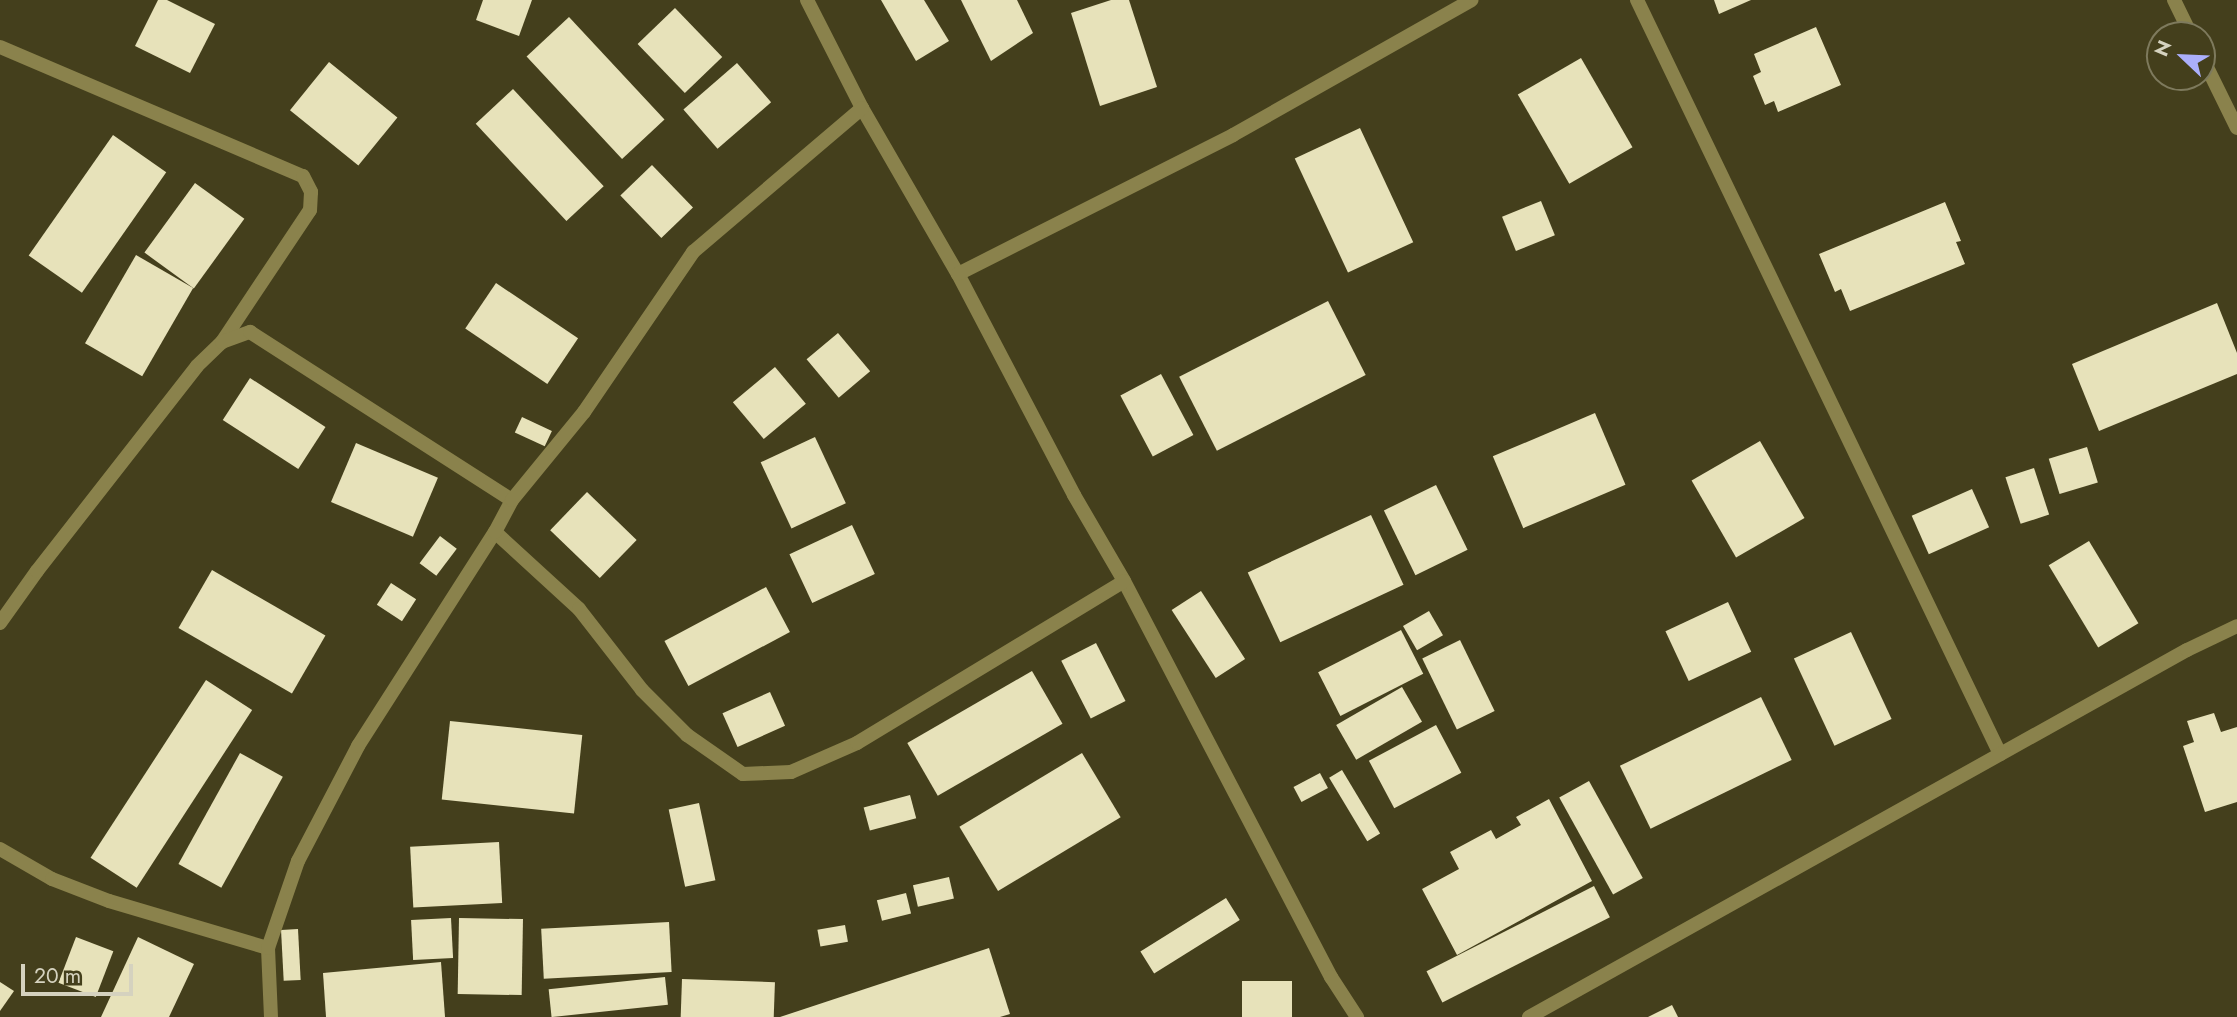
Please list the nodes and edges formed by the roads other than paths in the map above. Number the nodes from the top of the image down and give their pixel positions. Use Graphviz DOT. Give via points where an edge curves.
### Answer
graph roads {
  1 [pos="807,0"];
  2 [pos="1472,0"];
  3 [pos="1637,0"];
  4 [pos="2174,0"];
  5 [pos="2184,21"];
  6 [pos="0,47"];
  7 [pos="2216,85"];
  8 [pos="862,108"];
  9 [pos="2237,128"];
  10 [pos="958,274"];
  11 [pos="222,342"];
  12 [pos="513,500"];
  13 [pos="495,532"];
  14 [pos="1124,581"];
  15 [pos="0,623"];
  16 [pos="2237,626"];
  17 [pos="2000,754"];
  18 [pos="0,849"];
  19 [pos="268,948"];
  20 [pos="271,1017"];
  21 [pos="1357,1017"];
  22 [pos="1530,1017"];
  1 -- 8 [label="street"];
  2 -- 10 [label="street" via="1233,135"];
  3 -- 17 [label="street"];
  4 -- 5 [label="street"];
  6 -- 11 [label="street" via="303,176 311,192 310,210"];
  7 -- 9 [label="street"];
  8 -- 10 [label="street"];
  8 -- 12 [label="street" via="693,253 584,412"];
  10 -- 14 [label="street"];
  11 -- 12 [label="street" via="250,332"];
  11 -- 15 [label="street" via="197,366"];
  12 -- 13 [label="street"];
  13 -- 14 [label="street" via="579,609 642,690 687,735 743,774 791,772 857,743"];
  13 -- 19 [label="street" via="358,746 298,861"];
  14 -- 21 [label="street" via="1331,977"];
  16 -- 17 [label="street"];
  17 -- 22 [label="street"];
  18 -- 19 [label="street" via="51,879 109,901"];
  19 -- 20 [label="street"];
}
